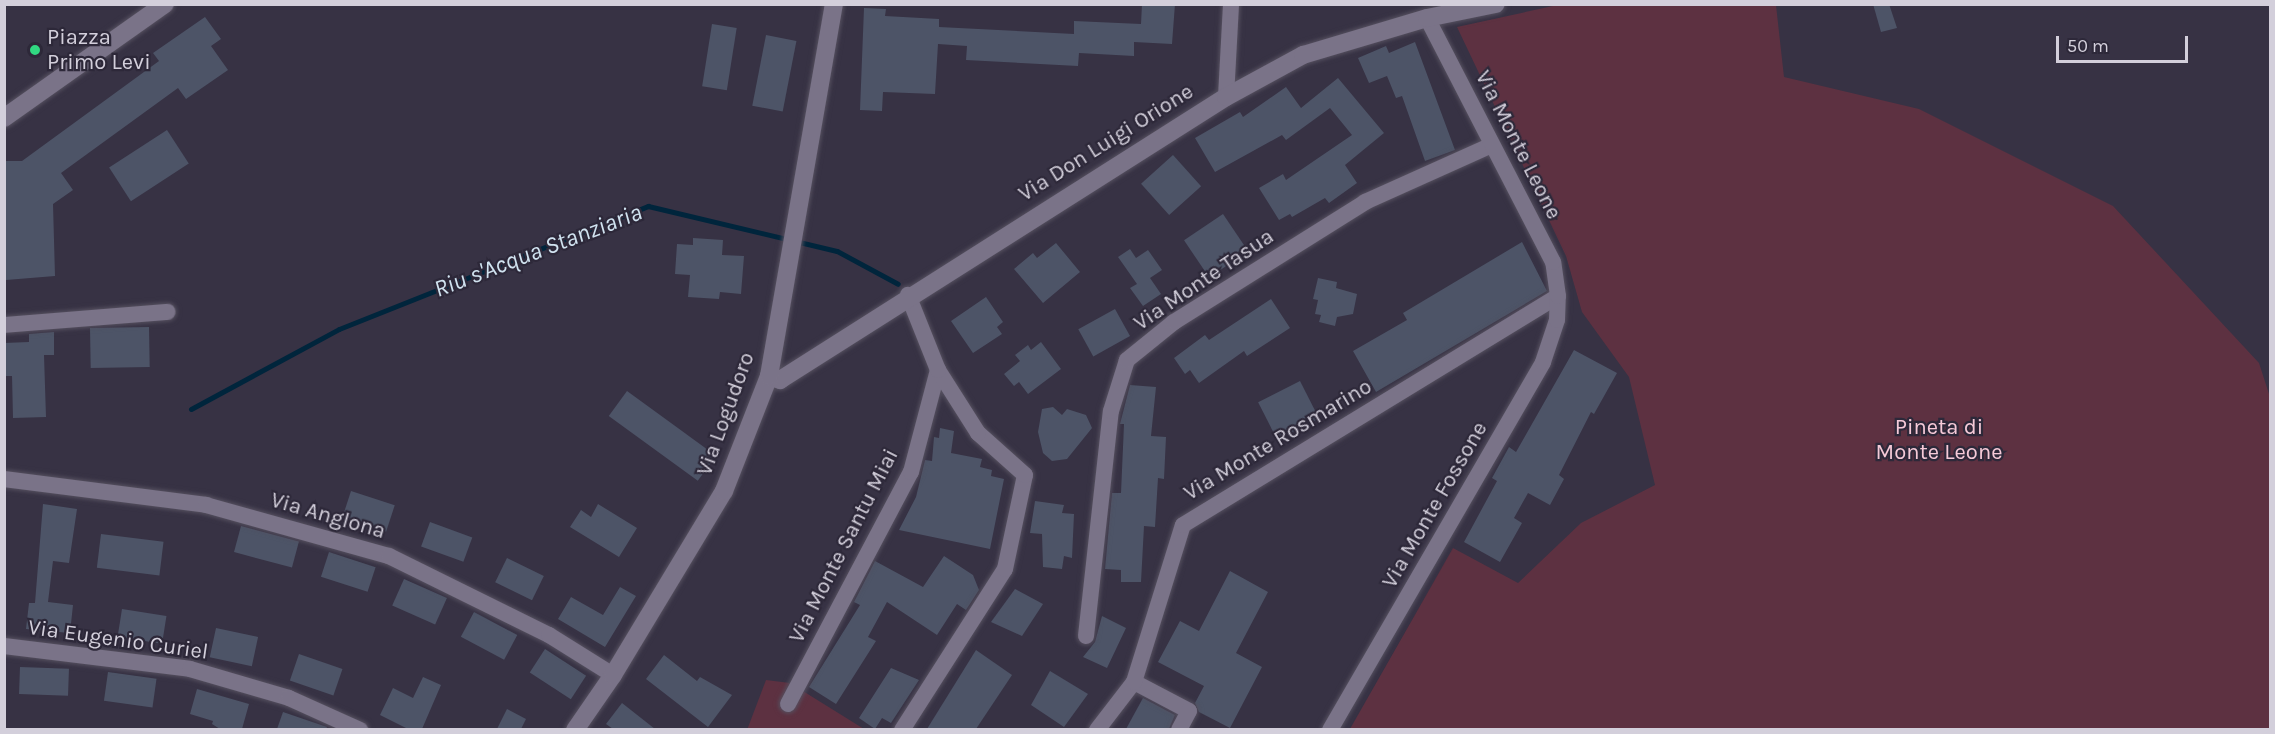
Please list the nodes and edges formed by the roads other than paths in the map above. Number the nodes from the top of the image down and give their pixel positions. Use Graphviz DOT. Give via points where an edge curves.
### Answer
graph roads {
  1 [pos="165,4"];
  2 [pos="834,4"];
  3 [pos="1231,4"];
  4 [pos="1497,4"];
  5 [pos="1427,18"];
  6 [pos="1226,97"];
  7 [pos="4,118"];
  8 [pos="1492,145"];
  9 [pos="908,295"];
  10 [pos="1558,296"];
  11 [pos="167,312"];
  12 [pos="4,325"];
  13 [pos="938,370"];
  14 [pos="769,376"];
  15 [pos="4,478"];
  16 [pos="1086,636"];
  17 [pos="4,646"];
  18 [pos="613,675"];
  19 [pos="1134,682"];
  20 [pos="788,704"];
  21 [pos="360,729"];
  22 [pos="574,729"];
  23 [pos="902,729"];
  24 [pos="1097,729"];
  25 [pos="1179,729"];
  26 [pos="1330,729"];
  1 -- 7 [label="street"];
  2 -- 14 [label="street, Via Logudoro"];
  3 -- 6 [label="street"];
  4 -- 5 [label="street, Via Don Luigi Orione"];
  5 -- 6 [label="street, Via Don Luigi Orione" via="1303,55"];
  5 -- 8 [label="street, Via Monte Leone"];
  6 -- 9 [label="street, Via Don Luigi Orione"];
  8 -- 10 [label="street, Via Monte Leone" via="1553,262"];
  8 -- 16 [label="street, Via Monte Tasua" via="1365,201 1174,322 1127,360 1111,411"];
  9 -- 13 [label="street"];
  9 -- 14 [label="street, Via Don Luigi Orione" via="780,380"];
  10 -- 19 [label="street, Via Monte Rosmarino" via="1183,525"];
  10 -- 26 [label="street, Via Monte Fossone" via="1557,320 1543,362"];
  11 -- 12 [label="street"];
  13 -- 20 [label="street, Via Monte Santu Miai" via="911,472"];
  13 -- 23 [label="street" via="978,433 1025,475 1005,569"];
  14 -- 18 [label="street, Via Logudoro" via="724,491"];
  15 -- 18 [label="street, Via Anglona" via="207,505 389,556 549,635"];
  17 -- 21 [label="street, Via Eugenio Curiel" via="190,669 289,698"];
  18 -- 22 [label="street, Via Logudoro"];
  19 -- 24 [label="street, Via Monte Rosmarino"];
  19 -- 25 [label="street" via="1189,711"];
}
